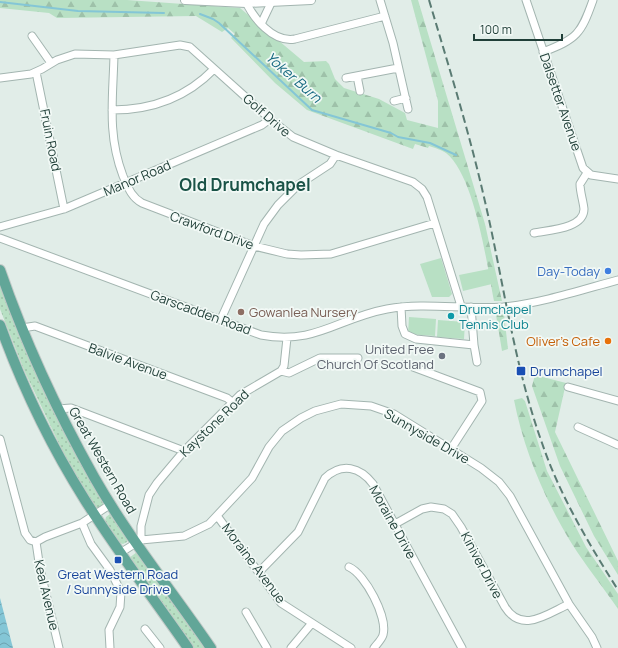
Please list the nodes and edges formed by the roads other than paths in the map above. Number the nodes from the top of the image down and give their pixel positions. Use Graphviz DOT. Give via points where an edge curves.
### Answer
graph roads {
  1 [pos="185,0"];
  2 [pos="312,0"];
  3 [pos="380,0"];
  4 [pos="526,0"];
  5 [pos="593,0"];
  6 [pos="224,2"];
  7 [pos="246,2"];
  8 [pos="271,3"];
  9 [pos="385,16"];
  10 [pos="262,22"];
  11 [pos="32,36"];
  12 [pos="543,52"];
  13 [pos="114,55"];
  14 [pos="51,63"];
  15 [pos="398,68"];
  16 [pos="214,69"];
  17 [pos="36,72"];
  18 [pos="356,76"];
  19 [pos="0,78"];
  20 [pos="346,78"];
  21 [pos="360,91"];
  22 [pos="406,98"];
  23 [pos="394,101"];
  24 [pos="408,109"];
  25 [pos="112,110"];
  26 [pos="270,119"];
  27 [pos="336,155"];
  28 [pos="587,173"];
  29 [pos="618,180"];
  30 [pos="126,182"];
  31 [pos="64,209"];
  32 [pos="435,223"];
  33 [pos="0,227"];
  34 [pos="534,233"];
  35 [pos="0,238"];
  36 [pos="254,246"];
  37 [pos="0,270"];
  38 [pos="618,280"];
  39 [pos="461,306"];
  40 [pos="401,307"];
  41 [pos="471,307"];
  42 [pos="221,319"];
  43 [pos="0,325"];
  44 [pos="22,328"];
  45 [pos="287,338"];
  46 [pos="474,345"];
  47 [pos="358,358"];
  48 [pos="477,362"];
  49 [pos="405,364"];
  50 [pos="281,371"];
  51 [pos="568,387"];
  52 [pos="232,402"];
  53 [pos="618,402"];
  54 [pos="58,409"];
  55 [pos="578,428"];
  56 [pos="0,439"];
  57 [pos="618,445"];
  58 [pos="451,449"];
  59 [pos="184,451"];
  60 [pos="111,504"];
  61 [pos="95,515"];
  62 [pos="218,516"];
  63 [pos="82,523"];
  64 [pos="395,524"];
  65 [pos="138,541"];
  66 [pos="36,542"];
  67 [pos="120,552"];
  68 [pos="349,567"];
  69 [pos="258,572"];
  70 [pos="569,604"];
  71 [pos="246,612"];
  72 [pos="312,623"];
  73 [pos="145,629"];
  74 [pos="59,648"];
  75 [pos="110,648"];
  76 [pos="160,648"];
  77 [pos="188,648"];
  78 [pos="211,648"];
  79 [pos="267,648"];
  80 [pos="291,648"];
  81 [pos="351,648"];
  82 [pos="374,648"];
  83 [pos="462,648"];
  84 [pos="597,648"];
  1 -- 6 [label="street"];
  2 -- 8 [label="street"];
  3 -- 9 [label="street"];
  4 -- 12 [label="street, Dalsetter Avenue"];
  5 -- 12 [label="street" via="581,29 572,39"];
  6 -- 7 [label="street"];
  7 -- 8 [label="street"];
  7 -- 10 [label="street"];
  8 -- 10 [label="street"];
  9 -- 10 [label="street" via="289,40 276,37"];
  9 -- 15 [label="street"];
  11 -- 14 [label="street"];
  12 -- 28 [label="street, Dalsetter Avenue" via="583,168"];
  13 -- 14 [label="street, Golf Drive" via="75,54"];
  13 -- 16 [label="street, Golf Drive" via="186,46 196,51"];
  13 -- 25 [label="street, Crawford Drive"];
  14 -- 17 [label="street, Golf Drive"];
  15 -- 18 [label="street"];
  15 -- 22 [label="street"];
  16 -- 25 [label="street" via="198,84 173,99 149,108"];
  16 -- 26 [label="street, Golf Drive"];
  17 -- 19 [label="street, Golf Drive"];
  17 -- 31 [label="street, Fruin Road"];
  18 -- 20 [label="street"];
  18 -- 21 [label="street"];
  22 -- 23 [label="street"];
  22 -- 24 [label="street"];
  25 -- 30 [label="street, Crawford Drive" via="114,146"];
  26 -- 27 [label="street, Golf Drive" via="301,142"];
  26 -- 30 [label="street, Manor Road" via="262,125"];
  27 -- 32 [label="street, Golf Drive" via="418,185 427,197"];
  27 -- 36 [label="street" via="330,164 298,186 278,205 264,224"];
  28 -- 29 [label="street"];
  28 -- 34 [label="street" via="580,184 584,208 580,219 572,225"];
  30 -- 31 [label="street, Manor Road"];
  30 -- 36 [label="street, Crawford Drive" via="136,199 150,207"];
  31 -- 33 [label="street, Manor Road"];
  32 -- 36 [label="street, Crawford Drive" via="331,254 287,254"];
  32 -- 39 [label="street, Golf Drive"];
  35 -- 42 [label="street, Garscadden Road"];
  36 -- 42 [label="street"];
  37 -- 44 [label="main road, Great Western Road"];
  38 -- 41 [label="street, Garscadden Road" via="568,294 504,307"];
  39 -- 40 [label="street, Garscadden Road"];
  39 -- 41 [label="street, Garscadden Road"];
  40 -- 45 [label="street, Garscadden Road" via="370,313 311,335"];
  40 -- 46 [label="street" via="403,331 409,337"];
  41 -- 46 [label="street"];
  42 -- 45 [label="street, Garscadden Road" via="262,335"];
  43 -- 61 [label="main road" via="43,425"];
  44 -- 52 [label="street, Balvie Avenue" via="35,326"];
  44 -- 54 [label="main road, Great Western Road"];
  45 -- 50 [label="street" via="284,366"];
  46 -- 48 [label="street"];
  47 -- 50 [label="street, Kaystone Road" via="320,358 289,373"];
  49 -- 58 [label="street" via="480,392 482,401"];
  50 -- 52 [label="street, Kaystone Road" via="246,390"];
  51 -- 53 [label="street"];
  52 -- 59 [label="street, Kaystone Road"];
  54 -- 59 [label="street" via="71,408"];
  54 -- 60 [label="main road, Great Western Road" via="94,478"];
  55 -- 57 [label="street"];
  56 -- 66 [label="street" via="25,533 30,540"];
  58 -- 62 [label="street, Sunnyside Drive" via="384,410 352,404 322,409 301,418 274,440 252,478"];
  58 -- 70 [label="street, Sunnyside Drive" via="491,475 504,488"];
  59 -- 65 [label="street, Kaystone Road" via="156,483 150,495"];
  60 -- 61 [label="street"];
  60 -- 65 [label="main road, Great Western Road"];
  61 -- 63 [label="street"];
  61 -- 67 [label="main road"];
  62 -- 65 [label="street, Sunnyside Drive" via="200,529 184,536"];
  62 -- 69 [label="street, Moraine Avenue"];
  63 -- 66 [label="street"];
  63 -- 75 [label="street" via="91,544 110,570 121,592 118,611 109,630"];
  64 -- 69 [label="street, Moraine Drive" via="368,478 358,470 343,468 325,478 298,532"];
  64 -- 70 [label="street, Kiniver Drive" via="422,509 431,507 444,509 452,514 505,607 514,618 532,621"];
  64 -- 83 [label="street, Moraine Drive"];
  65 -- 67 [label="street, Sunnyside Drive"];
  65 -- 78 [label="main road, Great Western Road"];
  66 -- 74 [label="street, Keal Avenue"];
  67 -- 77 [label="main road"];
  68 -- 82 [label="street" via="359,573 382,614 383,636"];
  69 -- 72 [label="street, Moraine Avenue" via="282,603"];
  70 -- 84 [label="street, Sunnyside Drive"];
  71 -- 79 [label="street"];
  72 -- 80 [label="street"];
  72 -- 81 [label="street, Moraine Avenue"];
  73 -- 76 [label="street"];
}
